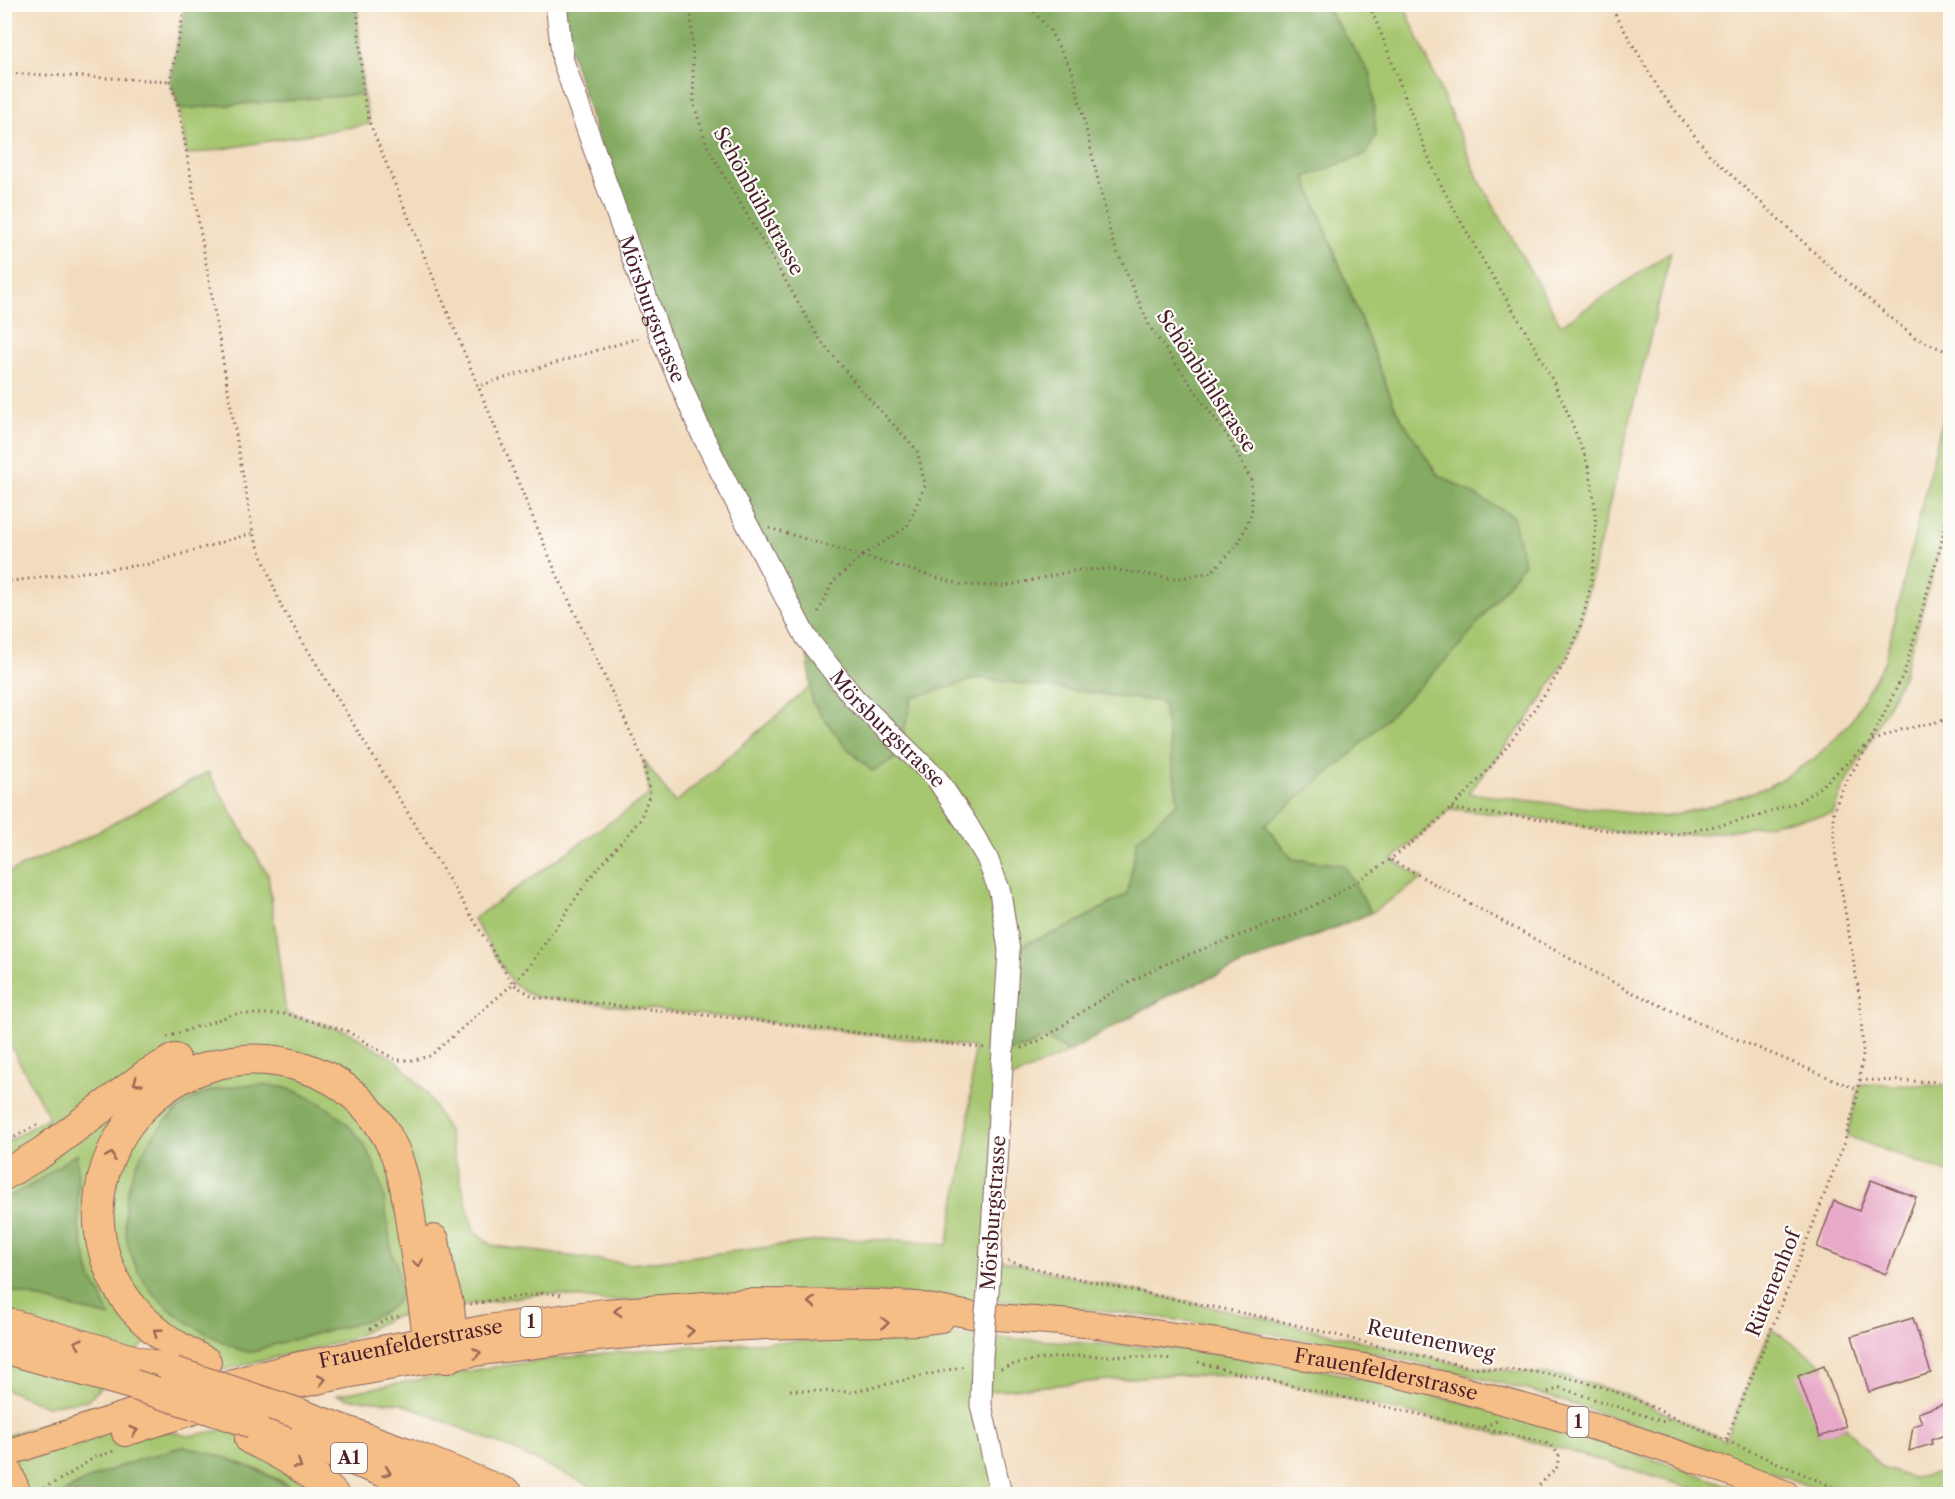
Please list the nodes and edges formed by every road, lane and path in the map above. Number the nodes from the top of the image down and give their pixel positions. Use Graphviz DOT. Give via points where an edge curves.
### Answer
graph roads {
  1 [pos="185,4"];
  2 [pos="357,4"];
  3 [pos="556,4"];
  4 [pos="691,4"];
  5 [pos="1028,4"];
  6 [pos="1369,4"];
  7 [pos="1609,4"];
  8 [pos="4,73"];
  9 [pos="170,81"];
  10 [pos="658,333"];
  11 [pos="1950,353"];
  12 [pos="478,386"];
  13 [pos="1950,501"];
  14 [pos="745,520"];
  15 [pos="253,533"];
  16 [pos="862,556"];
  17 [pos="4,582"];
  18 [pos="806,637"];
  19 [pos="1950,719"];
  20 [pos="1870,741"];
  21 [pos="1451,809"];
  22 [pos="1392,860"];
  23 [pos="513,984"];
  24 [pos="1003,1051"];
  25 [pos="1860,1080"];
  26 [pos="1950,1082"];
  27 [pos="1859,1090"];
  28 [pos="4,1175"];
  29 [pos="991,1257"];
  30 [pos="4,1322"];
  31 [pos="442,1344"];
  32 [pos="4,1348"];
  33 [pos="982,1359"];
  34 [pos="1184,1360"];
  35 [pos="1196,1361"];
  36 [pos="1004,1368"];
  37 [pos="790,1390"];
  38 [pos="1548,1392"];
  39 [pos="309,1410"];
  40 [pos="1672,1417"];
  41 [pos="1503,1418"];
  42 [pos="240,1426"];
  43 [pos="1480,1428"];
  44 [pos="1726,1440"];
  45 [pos="117,1450"];
  46 [pos="11,1476"];
  47 [pos="333,1494"];
  48 [pos="443,1494"];
  49 [pos="508,1494"];
  50 [pos="1000,1494"];
  51 [pos="1531,1494"];
  52 [pos="1786,1494"];
  53 [pos="1849,1494"];
  1 -- 9 [label="path"];
  2 -- 12 [label="path" via="363,94 370,123"];
  3 -- 10 [label="street, Mörsburgstrasse" via="563,61"];
  4 -- 16 [label="path, Schönbühlstrasse" via="694,105 708,148 820,340 917,450 925,485 907,527"];
  5 -- 16 [label="path, Schönbühlstrasse" via="1050,31 1072,73 1112,240 1150,327 1230,440 1251,480 1252,512 1238,545 1211,572 1176,579 1110,569 1077,570 1006,586 963,585"];
  6 -- 21 [label="path" via="1431,164 1562,399 1588,466 1594,504 1590,585 1568,656 1523,726"];
  7 -- 11 [label="path" via="1660,92 1709,154 1832,268 1914,337"];
  8 -- 9 [label="path"];
  9 -- 15 [label="path" via="179,109"];
  10 -- 12 [label="path"];
  10 -- 14 [label="street, Mörsburgstrasse"];
  12 -- 23 [label="path" via="554,568 643,759 650,794 640,819 589,879"];
  13 -- 20 [label="path, Rütenenhof" via="1904,673"];
  14 -- 16 [label="path, Schönbühlstrasse"];
  14 -- 18 [label="street, Mörsburgstrasse"];
  15 -- 17 [label="path" via="148,564"];
  15 -- 23 [label="path" via="282,608"];
  16 -- 18 [label="path, Schönbühlstrasse" via="833,582"];
  18 -- 24 [label="street, Mörsburgstrasse" via="854,698 937,779 987,858 999,892 1009,950"];
  19 -- 20 [label="path"];
  20 -- 21 [label="path" via="1800,801 1756,817 1684,833 1623,833"];
  20 -- 25 [label="path, Rütenenhof" via="1836,801 1832,828 1860,999"];
  21 -- 22 [label="path"];
  22 -- 24 [label="path" via="1303,911 1157,968 1099,1000 1039,1041"];
  22 -- 27 [label="path" via="1628,990"];
  23 -- 24 [label="path" via="534,997"];
  24 -- 29 [label="street, Mörsburgstrasse"];
  25 -- 26 [label="path"];
  25 -- 27 [label="path, Rütenenhof"];
  27 -- 44 [label="path, Rütenenhof" via="1847,1136"];
  31 -- 28 [label="highway, one-way" via="449,1307 425,1190 410,1141 391,1108 373,1088 316,1051 257,1040 221,1044 186,1054 146,1075 41,1153"];
  29 -- 33 [label="street, Mörsburgstrasse, bridge"];
  29 -- 40 [label="path, Reutenenweg" via="1466,1366 1562,1376 1621,1393"];
  39 -- 30 [label="highway, A1, one-way, bridge"];
  39 -- 31 [label="highway, one-way" via="174,1345 150,1327 114,1279 100,1224 107,1165 116,1143 148,1100 195,1070 242,1059 283,1061 319,1073 350,1092 379,1122 402,1173"];
  31 -- 46 [label="main road, Frauenfelderstrasse / 1" via="226,1402"];
  31 -- 52 [label="main road, Frauenfelderstrasse / 1" via="917,1322 971,1315 1097,1325 1364,1367 1453,1387 1615,1433"];
  32 -- 42 [label="highway, A1, bridge" via="131,1384"];
  33 -- 37 [label="path" via="854,1392"];
  33 -- 50 [label="street, Mörsburgstrasse" via="983,1416"];
  34 -- 36 [label="path" via="1072,1358"];
  35 -- 43 [label="path"];
  38 -- 40 [label="path" via="1560,1388 1664,1422"];
  39 -- 49 [label="highway, A1"];
  40 -- 44 [label="path, Reutenenweg"];
  41 -- 43 [label="path"];
  42 -- 47 [label="highway, one-way" via="311,1474"];
  42 -- 48 [label="highway, A1, one-way"];
  43 -- 51 [label="path" via="1544,1442 1559,1455 1557,1467"];
  44 -- 53 [label="path, Reutenenweg"];
  45 -- 46 [label="path" via="95,1457 65,1477"];
}
